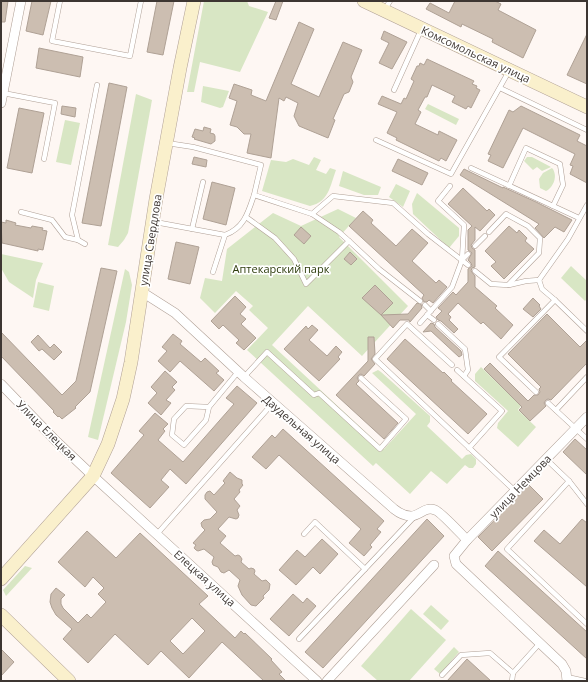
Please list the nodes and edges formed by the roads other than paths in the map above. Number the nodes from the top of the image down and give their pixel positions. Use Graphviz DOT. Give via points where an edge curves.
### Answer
graph roads {
  1 [pos="21,1"];
  2 [pos="60,1"];
  3 [pos="141,1"];
  4 [pos="194,1"];
  5 [pos="364,1"];
  6 [pos="387,5"];
  7 [pos="421,29"];
  8 [pos="5,65"];
  9 [pos="510,71"];
  10 [pos="97,85"];
  11 [pos="500,88"];
  12 [pos="394,90"];
  13 [pos="3,93"];
  14 [pos="1,102"];
  15 [pos="587,107"];
  16 [pos="587,130"];
  17 [pos="376,140"];
  18 [pos="166,143"];
  19 [pos="44,159"];
  20 [pos="471,168"];
  21 [pos="204,182"];
  22 [pos="450,186"];
  23 [pos="509,186"];
  24 [pos="254,195"];
  25 [pos="587,205"];
  26 [pos="553,206"];
  27 [pos="21,212"];
  28 [pos="312,214"];
  29 [pos="246,217"];
  30 [pos="579,218"];
  31 [pos="152,221"];
  32 [pos="192,229"];
  33 [pos="489,232"];
  34 [pos="225,235"];
  35 [pos="485,236"];
  36 [pos="78,240"];
  37 [pos="349,241"];
  38 [pos="85,244"];
  39 [pos="475,246"];
  40 [pos="468,254"];
  41 [pos="462,260"];
  42 [pos="468,265"];
  43 [pos="475,271"];
  44 [pos="212,272"];
  45 [pos="539,280"];
  46 [pos="508,285"];
  47 [pos="142,292"];
  48 [pos="420,300"];
  49 [pos="555,300"];
  50 [pos="425,305"];
  51 [pos="429,313"];
  52 [pos="434,320"];
  53 [pos="420,323"];
  54 [pos="438,324"];
  55 [pos="587,331"];
  56 [pos="452,365"];
  57 [pos="457,370"];
  58 [pos="241,375"];
  59 [pos="464,376"];
  60 [pos="587,377"];
  61 [pos="361,378"];
  62 [pos="1,384"];
  63 [pos="536,392"];
  64 [pos="273,403"];
  65 [pos="548,403"];
  66 [pos="209,407"];
  67 [pos="556,410"];
  68 [pos="587,417"];
  69 [pos="576,428"];
  70 [pos="587,439"];
  71 [pos="469,448"];
  72 [pos="546,459"];
  73 [pos="93,476"];
  74 [pos="569,481"];
  75 [pos="515,491"];
  76 [pos="587,504"];
  77 [pos="416,515"];
  78 [pos="157,534"];
  79 [pos="304,534"];
  80 [pos="467,540"];
  81 [pos="434,565"];
  82 [pos="365,569"];
  83 [pos="1,579"];
  84 [pos="1,615"];
  85 [pos="587,624"];
  86 [pos="299,639"];
  87 [pos="540,643"];
  88 [pos="513,673"];
  89 [pos="442,675"];
  90 [pos="567,679"];
  91 [pos="69,681"];
  92 [pos="316,681"];
  93 [pos="327,681"];
  94 [pos="512,681"];
  95 [pos="585,681"];
  1 -- 8 [label="street"];
  2 -- 3 [label="lane" via="52,40 130,56"];
  4 -- 18 [label="street, улица Свердлова"];
  5 -- 6 [label="street, Комсомольская улица"];
  6 -- 7 [label="street, Комсомольская улица"];
  7 -- 9 [label="street, Комсомольская улица"];
  7 -- 12 [label="lane"];
  8 -- 13 [label="street"];
  9 -- 11 [label="lane"];
  9 -- 15 [label="street, Комсомольская улица"];
  10 -- 36 [label="lane" via="72,215"];
  11 -- 16 [label="lane"];
  11 -- 17 [label="lane" via="450,174"];
  13 -- 14 [label="street"];
  13 -- 19 [label="lane" via="55,104"];
  18 -- 24 [label="lane" via="193,147 261,165"];
  18 -- 31 [label="street, улица Свердлова"];
  20 -- 23 [label="lane"];
  21 -- 32 [label="lane"];
  22 -- 41 [label="lane" via="438,201 464,225"];
  23 -- 26 [label="lane"];
  23 -- 26 [label="lane" via="526,148 560,164 563,185"];
  24 -- 28 [label="lane"];
  24 -- 29 [label="lane"];
  25 -- 30 [label="lane"];
  26 -- 30 [label="lane"];
  27 -- 36 [label="lane" via="52,220 65,237"];
  28 -- 37 [label="lane"];
  28 -- 41 [label="lane" via="333,196 393,203"];
  29 -- 34 [label="lane" via="234,232"];
  29 -- 37 [label="lane" via="275,238 294,259 306,284"];
  30 -- 45 [label="lane" via="568,239"];
  31 -- 32 [label="lane"];
  31 -- 47 [label="street, улица Свердлова"];
  32 -- 34 [label="lane"];
  33 -- 46 [label="lane" via="506,214 528,226 540,238 539,253"];
  34 -- 44 [label="lane"];
  35 -- 39 [label="lane"];
  36 -- 38 [label="lane"];
  37 -- 48 [label="lane" via="379,269"];
  40 -- 41 [label="lane"];
  41 -- 42 [label="lane"];
  41 -- 51 [label="lane" via="452,287"];
  43 -- 46 [label="lane" via="491,284"];
  45 -- 46 [label="lane"];
  45 -- 49 [label="lane" via="542,288"];
  47 -- 58 [label="street, Даудельная улица" via="175,313"];
  47 -- 73 [label="street, улица Свердлова" via="122,400 108,444"];
  49 -- 55 [label="lane"];
  49 -- 63 [label="lane" via="499,357"];
  50 -- 51 [label="lane"];
  51 -- 52 [label="lane"];
  51 -- 53 [label="lane"];
  54 -- 59 [label="lane" via="465,349 468,370"];
  56 -- 71 [label="lane" via="407,324 375,359"];
  57 -- 59 [label="lane"];
  58 -- 61 [label="lane" via="267,352 314,394 319,393 380,449 406,419"];
  58 -- 64 [label="street, Даудельная улица"];
  58 -- 66 [label="lane"];
  59 -- 71 [label="lane" via="502,411"];
  60 -- 67 [label="lane"];
  62 -- 73 [label="street, Улица Елецкая"];
  64 -- 77 [label="street, Даудельная улица" via="394,509 402,514"];
  64 -- 78 [label="lane"];
  65 -- 67 [label="lane"];
  66 -- 66 [label="lane" via="186,406 174,419 172,435 184,445 206,420"];
  67 -- 69 [label="lane"];
  68 -- 69 [label="street, улица Немцова"];
  69 -- 70 [label="lane"];
  69 -- 72 [label="street, улица Немцова"];
  71 -- 75 [label="lane"];
  72 -- 74 [label="lane"];
  72 -- 75 [label="street, улица Немцова"];
  73 -- 78 [label="street, Елецкая улица"];
  73 -- 83 [label="street, улица Свердлова"];
  74 -- 76 [label="lane"];
  74 -- 85 [label="lane" via="507,549"];
  75 -- 80 [label="street, улица Немцова"];
  77 -- 80 [label="street, Даудельная улица" via="426,509 435,510"];
  77 -- 82 [label="lane"];
  78 -- 92 [label="street, Елецкая улица"];
  79 -- 82 [label="lane" via="315,522"];
  80 -- 87 [label="street, улица Немцова" via="454,556 456,564"];
  81 -- 93 [label="street"];
  82 -- 86 [label="lane"];
  84 -- 91 [label="street"];
  87 -- 88 [label="lane"];
  87 -- 90 [label="street" via="562,664"];
  88 -- 89 [label="lane" via="490,653 461,655"];
  88 -- 94 [label="lane"];
  90 -- 95 [label="lane"];
}
